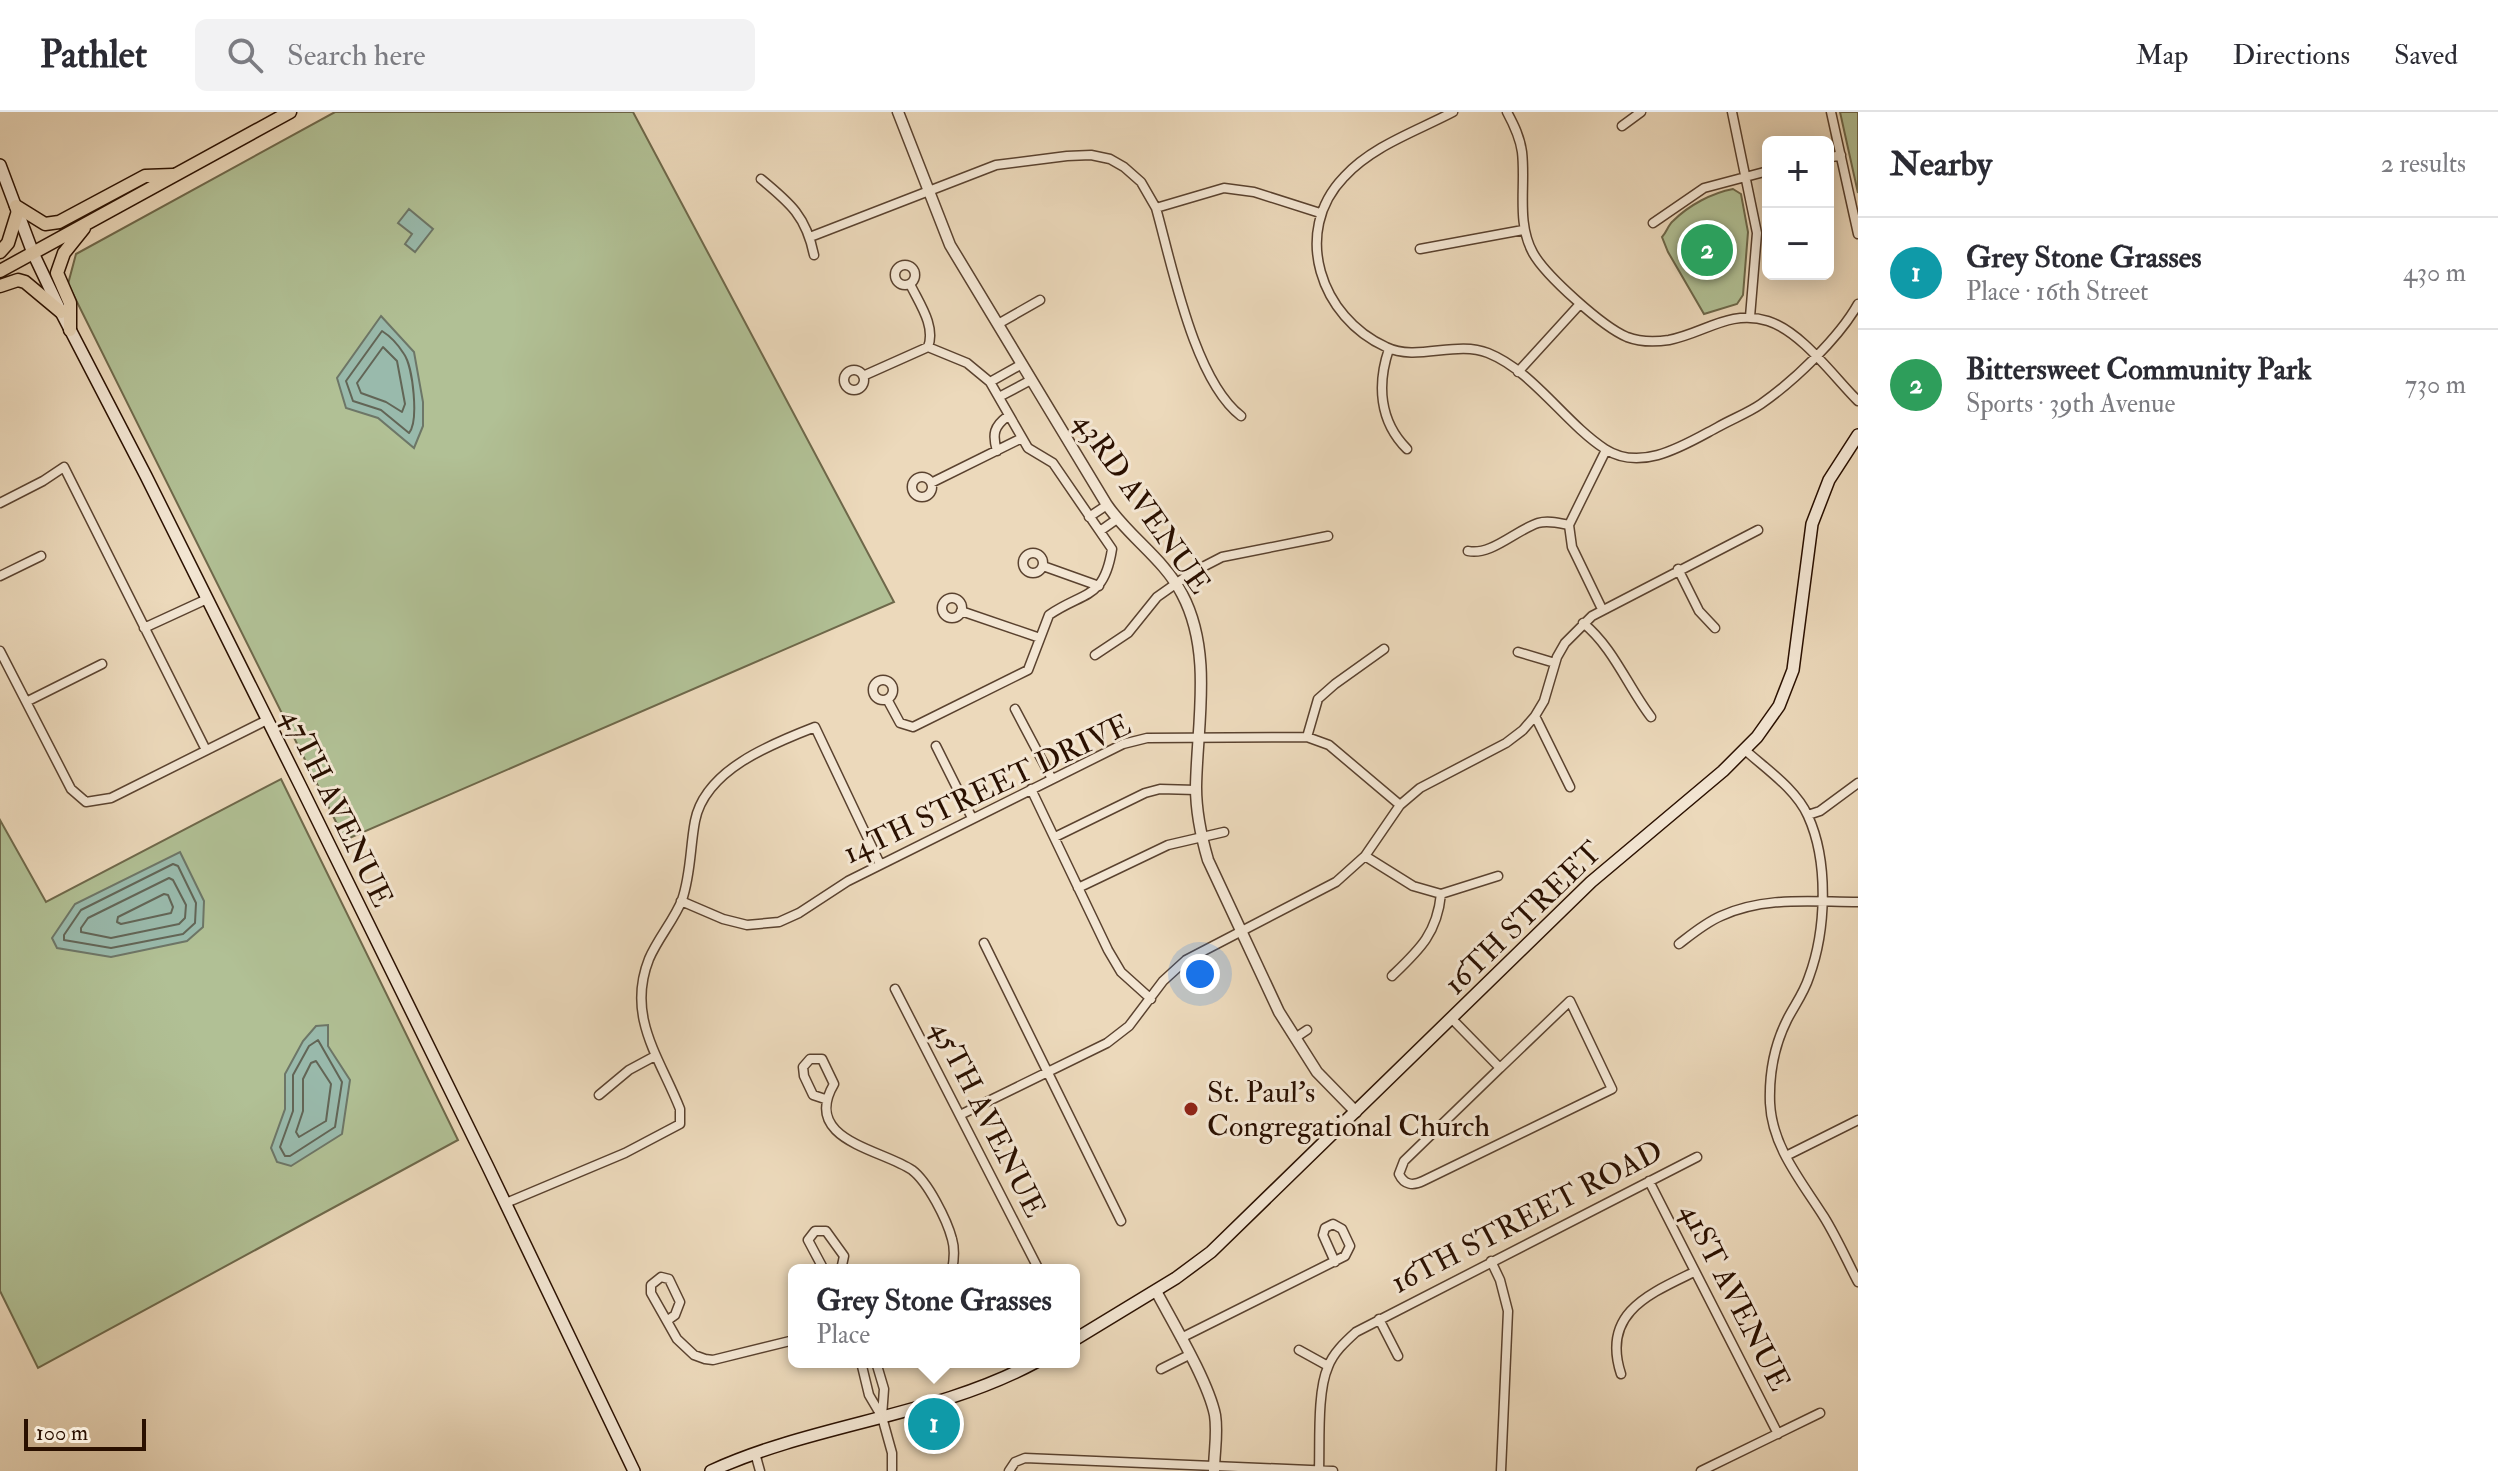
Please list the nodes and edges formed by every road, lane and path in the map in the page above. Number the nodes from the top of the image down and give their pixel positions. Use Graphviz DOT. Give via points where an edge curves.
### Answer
graph roads {
  1 [pos="290,112"];
  2 [pos="898,112"];
  3 [pos="1453,112"];
  4 [pos="1507,112"];
  5 [pos="1641,112"];
  6 [pos="1732,112"];
  7 [pos="1831,112"];
  8 [pos="1622,126"];
  9 [pos="1841,155"];
  10 [pos="1834,157"];
  11 [pos="0,165"];
  12 [pos="1762,172"];
  13 [pos="176,174"];
  14 [pos="1747,176"];
  15 [pos="761,179"];
  16 [pos="929,191"];
  17 [pos="17,208"];
  18 [pos="1156,208"];
  19 [pos="1320,213"];
  20 [pos="1653,223"];
  21 [pos="86,226"];
  22 [pos="1523,230"];
  23 [pos="1858,234"];
  24 [pos="810,237"];
  25 [pos="1420,249"];
  26 [pos="0,252"];
  27 [pos="33,253"];
  28 [pos="814,255"];
  29 [pos="0,271"];
  30 [pos="910,284"];
  31 [pos="0,286"];
  32 [pos="1040,300"];
  33 [pos="1580,304"];
  34 [pos="1858,304"];
  35 [pos="61,312"];
  36 [pos="1750,317"];
  37 [pos="998,324"];
  38 [pos="70,330"];
  39 [pos="928,347"];
  40 [pos="1389,349"];
  41 [pos="1814,356"];
  42 [pos="1022,364"];
  43 [pos="1518,372"];
  44 [pos="863,376"];
  45 [pos="1031,380"];
  46 [pos="990,382"];
  47 [pos="999,397"];
  48 [pos="1858,401"];
  49 [pos="1008,416"];
  50 [pos="1241,416"];
  51 [pos="1858,435"];
  52 [pos="1022,438"];
  53 [pos="1407,449"];
  54 [pos="1606,450"];
  55 [pos="997,451"];
  56 [pos="931,483"];
  57 [pos="0,503"];
  58 [pos="1107,505"];
  59 [pos="1089,517"];
  60 [pos="1117,519"];
  61 [pos="1569,525"];
  62 [pos="1758,530"];
  63 [pos="1100,531"];
  64 [pos="1328,536"];
  65 [pos="1468,551"];
  66 [pos="41,556"];
  67 [pos="1043,566"];
  68 [pos="1678,569"];
  69 [pos="0,576"];
  70 [pos="1176,583"];
  71 [pos="1099,586"];
  72 [pos="207,599"];
  73 [pos="1602,609"];
  74 [pos="961,611"];
  75 [pos="1583,623"];
  76 [pos="144,628"];
  77 [pos="1715,628"];
  78 [pos="1040,638"];
  79 [pos="1384,649"];
  80 [pos="0,651"];
  81 [pos="1518,652"];
  82 [pos="1095,655"];
  83 [pos="1555,663"];
  84 [pos="102,664"];
  85 [pos="887,699"];
  86 [pos="28,701"];
  87 [pos="1015,709"];
  88 [pos="1535,716"];
  89 [pos="1651,717"];
  90 [pos="267,720"];
  91 [pos="1199,736"];
  92 [pos="1307,737"];
  93 [pos="936,746"];
  94 [pos="206,750"];
  95 [pos="1745,750"];
  96 [pos="1052,779"];
  97 [pos="1858,783"];
  98 [pos="1570,787"];
  99 [pos="1031,789"];
  100 [pos="1196,790"];
  101 [pos="1400,805"];
  102 [pos="1808,815"];
  103 [pos="972,818"];
  104 [pos="1224,832"];
  105 [pos="1055,837"];
  106 [pos="1201,837"];
  107 [pos="1365,856"];
  108 [pos="880,864"];
  109 [pos="1498,876"];
  110 [pos="1078,888"];
  111 [pos="1441,894"];
  112 [pos="681,901"];
  113 [pos="1823,901"];
  114 [pos="1858,902"];
  115 [pos="1240,932"];
  116 [pos="984,943"];
  117 [pos="1679,944"];
  118 [pos="1392,976"];
  119 [pos="895,989"];
  120 [pos="1151,999"];
  121 [pos="1452,1019"];
  122 [pos="1307,1030"];
  123 [pos="1295,1038"];
  124 [pos="655,1056"];
  125 [pos="1500,1068"];
  126 [pos="1047,1072"];
  127 [pos="599,1095"];
  128 [pos="825,1099"];
  129 [pos="1356,1112"];
  130 [pos="960,1115"];
  131 [pos="1858,1120"];
  132 [pos="1786,1156"];
  133 [pos="1697,1157"];
  134 [pos="1649,1181"];
  135 [pos="506,1203"];
  136 [pos="1121,1221"];
  137 [pos="1346,1237"];
  138 [pos="1327,1246"];
  139 [pos="1491,1261"];
  140 [pos="1335,1262"];
  141 [pos="821,1264"];
  142 [pos="842,1264"];
  143 [pos="953,1264"];
  144 [pos="1036,1264"];
  145 [pos="1694,1272"];
  146 [pos="1858,1282"];
  147 [pos="1156,1291"];
  148 [pos="1379,1319"];
  149 [pos="668,1320"];
  150 [pos="1080,1333"];
  151 [pos="1181,1338"];
  152 [pos="788,1341"];
  153 [pos="1299,1350"];
  154 [pos="1189,1355"];
  155 [pos="1398,1356"];
  156 [pos="1328,1366"];
  157 [pos="862,1368"];
  158 [pos="878,1368"];
  159 [pos="1024,1368"];
  160 [pos="1161,1369"];
  161 [pos="1621,1374"];
  162 [pos="1820,1413"];
  163 [pos="882,1417"];
  164 [pos="1778,1434"];
  165 [pos="755,1453"];
  166 [pos="1214,1468"];
  167 [pos="1010,1469"];
  168 [pos="1319,1470"];
  169 [pos="634,1471"];
  170 [pos="711,1471"];
  171 [pos="760,1471"];
  172 [pos="892,1471"];
  173 [pos="1333,1471"];
  174 [pos="1501,1471"];
  175 [pos="1701,1471"];
  1 -- 13 [label="main road"];
  2 -- 16 [label="street, 43RD AVENUE"];
  3 -- 19 [label="street" via="1355,166"];
  4 -- 22 [label="street" via="1522,155"];
  5 -- 8 [label="street"];
  6 -- 14 [label="street"];
  7 -- 9 [label="street"];
  9 -- 10 [label="street"];
  9 -- 23 [label="street"];
  11 -- 17 [label="main road, 47TH AVENUE"];
  12 -- 14 [label="street"];
  13 -- 17 [label="main road" via="145,176 59,222 45,224"];
  13 -- 21 [label="main road"];
  14 -- 20 [label="street" via="1704,188"];
  14 -- 36 [label="street" via="1757,233"];
  15 -- 24 [label="street" via="798,212"];
  16 -- 18 [label="street" via="1010,162 1091,155 1124,167 1141,182"];
  16 -- 24 [label="street"];
  16 -- 37 [label="street, 43RD AVENUE" via="950,245"];
  17 -- 26 [label="main road" via="8,243"];
  17 -- 27 [label="main road, 47TH AVENUE"];
  18 -- 19 [label="street" via="1224,188"];
  18 -- 50 [label="street" via="1192,333 1224,400"];
  19 -- 40 [label="street" via="1318,262 1333,302 1346,320"];
  21 -- 27 [label="main road"];
  21 -- 38 [label="main road" via="64,253 57,273 70,303"];
  22 -- 25 [label="street"];
  22 -- 33 [label="street" via="1539,263"];
  24 -- 28 [label="street"];
  27 -- 29 [label="main road"];
  27 -- 35 [label="main road, 47TH AVENUE"];
  30 -- 39 [label="street" via="929,325"];
  31 -- 35 [label="main road" via="25,282"];
  32 -- 37 [label="street"];
  33 -- 36 [label="street" via="1627,337 1652,341 1687,335 1735,316"];
  33 -- 43 [label="street"];
  34 -- 41 [label="street"];
  35 -- 38 [label="main road, 47TH AVENUE"];
  36 -- 41 [label="street" via="1787,331"];
  37 -- 42 [label="street, 43RD AVENUE"];
  38 -- 72 [label="main road, 47TH AVENUE"];
  39 -- 44 [label="street"];
  39 -- 46 [label="street" via="967,363"];
  40 -- 43 [label="street" via="1476,349"];
  40 -- 53 [label="street" via="1381,372 1383,403"];
  41 -- 48 [label="street"];
  41 -- 54 [label="street" via="1761,404 1665,454 1637,457"];
  42 -- 45 [label="street, 43RD AVENUE"];
  42 -- 46 [label="street"];
  43 -- 54 [label="street"];
  45 -- 47 [label="street"];
  45 -- 58 [label="street, 43RD AVENUE"];
  46 -- 47 [label="street"];
  47 -- 49 [label="street"];
  49 -- 52 [label="street"];
  49 -- 55 [label="street" via="996,428"];
  51 -- 95 [label="main road, 16TH STREET" via="1829,480 1812,524 1797,650 1787,688 1770,721"];
  52 -- 55 [label="street"];
  52 -- 59 [label="street" via="1028,448 1053,463"];
  54 -- 61 [label="street"];
  55 -- 56 [label="street"];
  57 -- 76 [label="street" via="64,467"];
  58 -- 59 [label="street"];
  58 -- 60 [label="street, 43RD AVENUE"];
  59 -- 63 [label="street"];
  60 -- 63 [label="street"];
  60 -- 70 [label="street, 43RD AVENUE"];
  61 -- 65 [label="street" via="1537,523 1483,551"];
  61 -- 73 [label="street" via="1572,547"];
  62 -- 68 [label="street"];
  63 -- 71 [label="street" via="1112,549"];
  64 -- 70 [label="street" via="1222,557"];
  66 -- 69 [label="street"];
  67 -- 71 [label="street"];
  68 -- 73 [label="street"];
  68 -- 77 [label="street" via="1699,611"];
  70 -- 82 [label="street" via="1119,642"];
  70 -- 91 [label="street, 43RD AVENUE" via="1200,645"];
  71 -- 78 [label="street" via="1049,615"];
  72 -- 76 [label="street"];
  72 -- 90 [label="main road, 47TH AVENUE"];
  73 -- 75 [label="street"];
  74 -- 78 [label="street"];
  75 -- 83 [label="street"];
  75 -- 89 [label="street" via="1607,648"];
  76 -- 94 [label="street"];
  78 -- 85 [label="street" via="1028,670 913,727 900,723"];
  79 -- 92 [label="street" via="1318,699"];
  80 -- 86 [label="street"];
  81 -- 83 [label="street"];
  83 -- 88 [label="street"];
  84 -- 86 [label="street"];
  86 -- 94 [label="street" via="71,789 86,802 111,798"];
  87 -- 96 [label="street"];
  88 -- 98 [label="street"];
  88 -- 101 [label="street" via="1506,743 1420,788"];
  90 -- 94 [label="street"];
  90 -- 135 [label="main road, 47TH AVENUE"];
  91 -- 92 [label="street, 14TH STREET DRIVE"];
  91 -- 96 [label="street, 14TH STREET DRIVE" via="1123,744"];
  91 -- 100 [label="street, 43RD AVENUE"];
  92 -- 101 [label="street, 14TH STREET DRIVE" via="1329,745"];
  93 -- 103 [label="street"];
  95 -- 102 [label="street"];
  95 -- 121 [label="main road, 16TH STREET" via="1591,882"];
  96 -- 99 [label="street, 14TH STREET DRIVE"];
  97 -- 102 [label="street"];
  99 -- 103 [label="street, 14TH STREET DRIVE"];
  99 -- 105 [label="street"];
  100 -- 105 [label="street" via="1145,793"];
  100 -- 106 [label="street, 43RD AVENUE"];
  101 -- 107 [label="street"];
  102 -- 113 [label="street" via="1820,859"];
  103 -- 108 [label="street, 14TH STREET DRIVE"];
  104 -- 106 [label="street"];
  105 -- 110 [label="street"];
  106 -- 110 [label="street" via="1168,845"];
  106 -- 115 [label="street, 43RD AVENUE"];
  107 -- 111 [label="street" via="1413,886"];
  107 -- 115 [label="street" via="1336,882"];
  108 -- 112 [label="street, 14TH STREET DRIVE" via="779,922 747,925"];
  108 -- 112 [label="street" via="815,727 753,756 712,785 695,821"];
  109 -- 111 [label="street"];
  110 -- 120 [label="street" via="1121,972"];
  111 -- 118 [label="street" via="1429,935"];
  112 -- 124 [label="street" via="644,974 643,1025"];
  113 -- 114 [label="street"];
  113 -- 117 [label="street" via="1754,904 1719,916"];
  113 -- 132 [label="street" via="1809,977 1779,1038 1770,1074 1770,1107"];
  115 -- 120 [label="street" via="1186,960"];
  115 -- 123 [label="street, 43RD AVENUE"];
  116 -- 126 [label="street"];
  119 -- 130 [label="street, 45TH AVENUE"];
  120 -- 126 [label="street" via="1122,1033"];
  121 -- 125 [label="street"];
  121 -- 129 [label="main road, 16TH STREET"];
  122 -- 123 [label="street"];
  123 -- 129 [label="street, 43RD AVENUE" via="1317,1072"];
  124 -- 127 [label="street"];
  124 -- 135 [label="street" via="680,1109 680,1124"];
  125 -- 125 [label="street" via="1570,1001 1612,1089 1415,1185 1404,1182 1399,1174 1404,1161"];
  126 -- 130 [label="street"];
  126 -- 136 [label="street"];
  128 -- 128 [label="street" via="834,1084 822,1059 810,1059 804,1076 813,1095"];
  128 -- 143 [label="street" via="832,1124 847,1139 922,1179 952,1239"];
  129 -- 147 [label="main road, 16TH STREET" via="1211,1252"];
  130 -- 144 [label="street, 45TH AVENUE"];
  131 -- 132 [label="street"];
  132 -- 146 [label="street"];
  133 -- 134 [label="street, 16TH STREET ROAD"];
  134 -- 139 [label="street, 16TH STREET ROAD"];
  134 -- 145 [label="street, 41ST AVENUE"];
  135 -- 169 [label="main road, 47TH AVENUE"];
  137 -- 138 [label="street"];
  137 -- 138 [label="street" via="1340,1226 1329,1226 1323,1235"];
  137 -- 140 [label="street" via="1350,1249"];
  138 -- 140 [label="street"];
  139 -- 148 [label="street, 16TH STREET ROAD"];
  139 -- 174 [label="street" via="1508,1311"];
  140 -- 151 [label="street"];
  141 -- 142 [label="street" via="808,1240 815,1231 826,1231 844,1256"];
  145 -- 161 [label="street" via="1647,1295 1629,1314 1615,1354"];
  145 -- 164 [label="street, 41ST AVENUE"];
  147 -- 150 [label="main road, 16TH STREET"];
  147 -- 151 [label="street"];
  148 -- 155 [label="street, 16TH STREET ROAD"];
  148 -- 156 [label="street, 16TH STREET ROAD" via="1342,1345"];
  149 -- 149 [label="street" via="680,1302 669,1279 661,1277 651,1285 651,1293"];
  149 -- 152 [label="street" via="686,1349 705,1359"];
  151 -- 154 [label="street"];
  153 -- 156 [label="street"];
  154 -- 160 [label="street"];
  154 -- 166 [label="street" via="1215,1413"];
  156 -- 168 [label="street"];
  157 -- 163 [label="street"];
  158 -- 163 [label="street" via="884,1389"];
  159 -- 163 [label="main road" via="983,1388"];
  162 -- 164 [label="street"];
  163 -- 165 [label="main road"];
  163 -- 172 [label="street"];
  164 -- 175 [label="street"];
  165 -- 170 [label="main road"];
  165 -- 171 [label="street"];
  166 -- 167 [label="street" via="1025,1458"];
  166 -- 168 [label="street"];
  168 -- 173 [label="street"];
}
